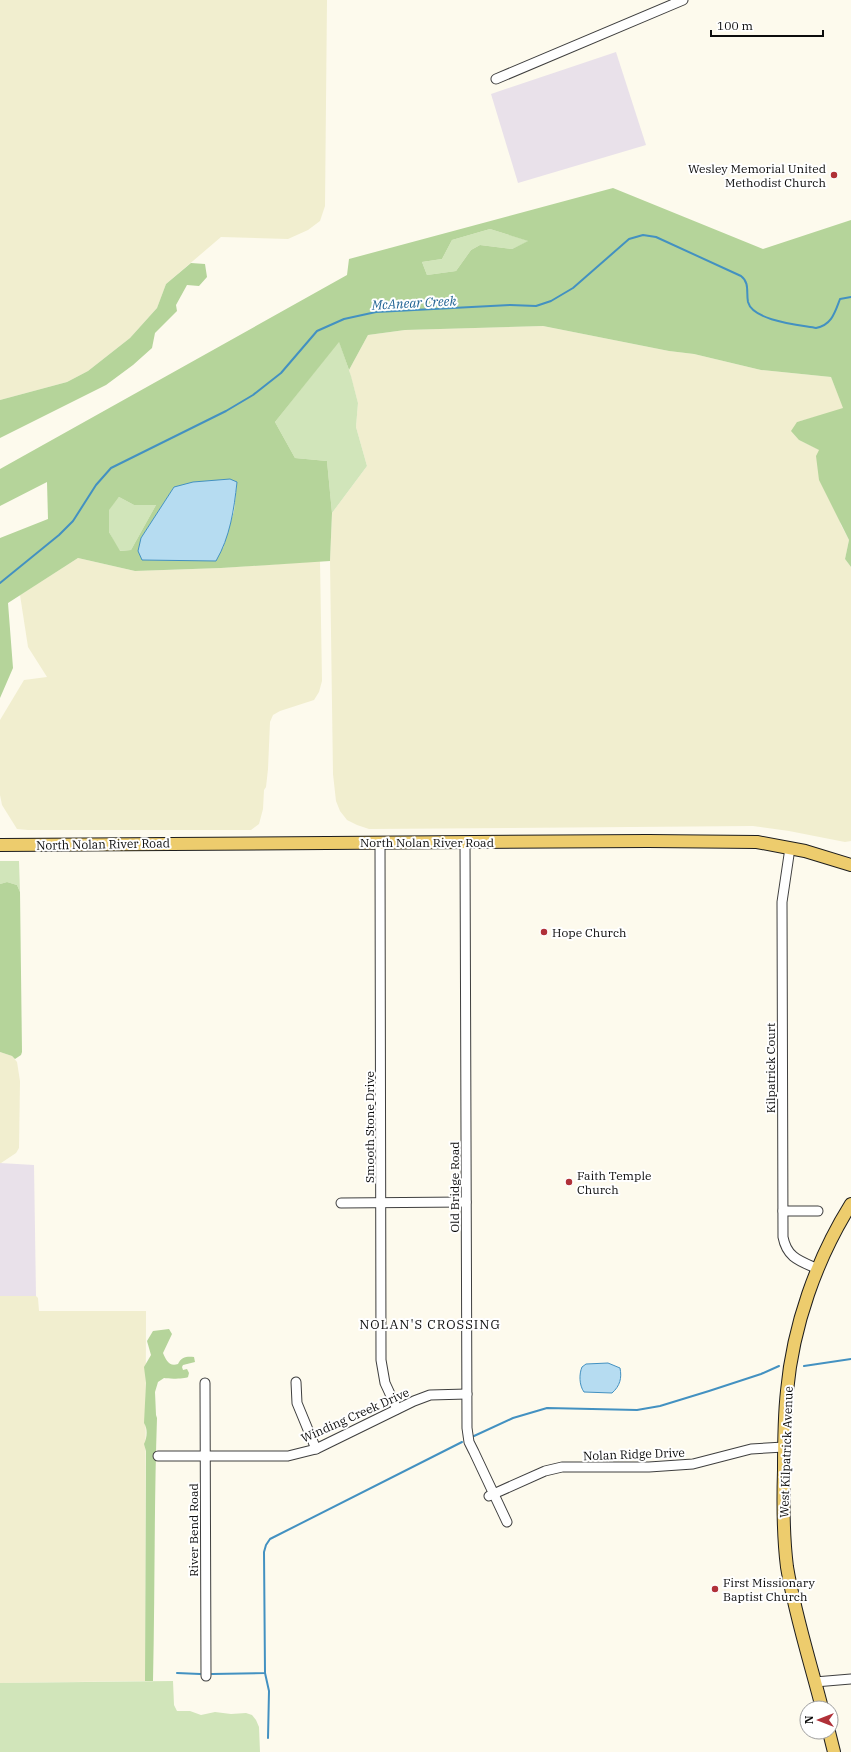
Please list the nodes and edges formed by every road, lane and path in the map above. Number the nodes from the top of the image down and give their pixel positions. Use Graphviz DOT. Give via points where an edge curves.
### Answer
graph roads {
  1 [pos="683,0"];
  2 [pos="496,79"];
  3 [pos="380,842"];
  4 [pos="465,842"];
  5 [pos="0,845"];
  6 [pos="790,848"];
  7 [pos="851,865"];
  8 [pos="466,1202"];
  9 [pos="341,1203"];
  10 [pos="381,1203"];
  11 [pos="851,1204"];
  12 [pos="783,1211"];
  13 [pos="818,1211"];
  14 [pos="818,1269"];
  15 [pos="296,1382"];
  16 [pos="205,1383"];
  17 [pos="467,1394"];
  18 [pos="396,1409"];
  19 [pos="784,1447"];
  20 [pos="316,1449"];
  21 [pos="158,1456"];
  22 [pos="205,1456"];
  23 [pos="491,1495"];
  24 [pos="507,1522"];
  25 [pos="206,1676"];
  26 [pos="851,1679"];
  27 [pos="815,1682"];
  28 [pos="820,1700"];
  29 [pos="831,1740"];
  30 [pos="834,1752"];
  1 -- 2 [label="street"];
  3 -- 4 [label="main road, North Nolan River Road"];
  3 -- 5 [label="main road, North Nolan River Road"];
  3 -- 10 [label="street, Smooth Stone Drive"];
  4 -- 6 [label="main road, North Nolan River Road" via="713,841 757,842"];
  4 -- 8 [label="street, Old Bridge Road"];
  6 -- 7 [label="main road, North Nolan River Road"];
  6 -- 12 [label="street, Kilpatrick Court" via="782,902"];
  8 -- 10 [label="street"];
  8 -- 17 [label="street, Old Bridge Road"];
  9 -- 10 [label="street"];
  10 -- 18 [label="street, Smooth Stone Drive" via="381,1360 385,1383"];
  11 -- 14 [label="main road, West Kilpatrick Avenue"];
  12 -- 13 [label="street"];
  12 -- 14 [label="street, Kilpatrick Court" via="783,1237 787,1251 800,1261"];
  14 -- 19 [label="main road, West Kilpatrick Avenue" via="798,1327 791,1360 786,1392"];
  15 -- 20 [label="street" via="297,1403"];
  16 -- 22 [label="street, River Bend Road"];
  17 -- 18 [label="street, Winding Creek Drive" via="430,1395"];
  17 -- 23 [label="street, Old Bridge Road" via="468,1436"];
  18 -- 20 [label="street, Winding Creek Drive"];
  19 -- 23 [label="street, Nolan Ridge Drive" via="751,1449 693,1464 562,1467 545,1471"];
  19 -- 27 [label="main road, West Kilpatrick Avenue" via="787,1566"];
  20 -- 22 [label="street, Winding Creek Drive" via="288,1456"];
  21 -- 22 [label="street, Winding Creek Drive"];
  22 -- 25 [label="street, River Bend Road"];
  23 -- 24 [label="street, Old Bridge Road"];
  26 -- 27 [label="street"];
  27 -- 28 [label="main road, West Kilpatrick Avenue"];
  29 -- 30 [label="main road"];
}
